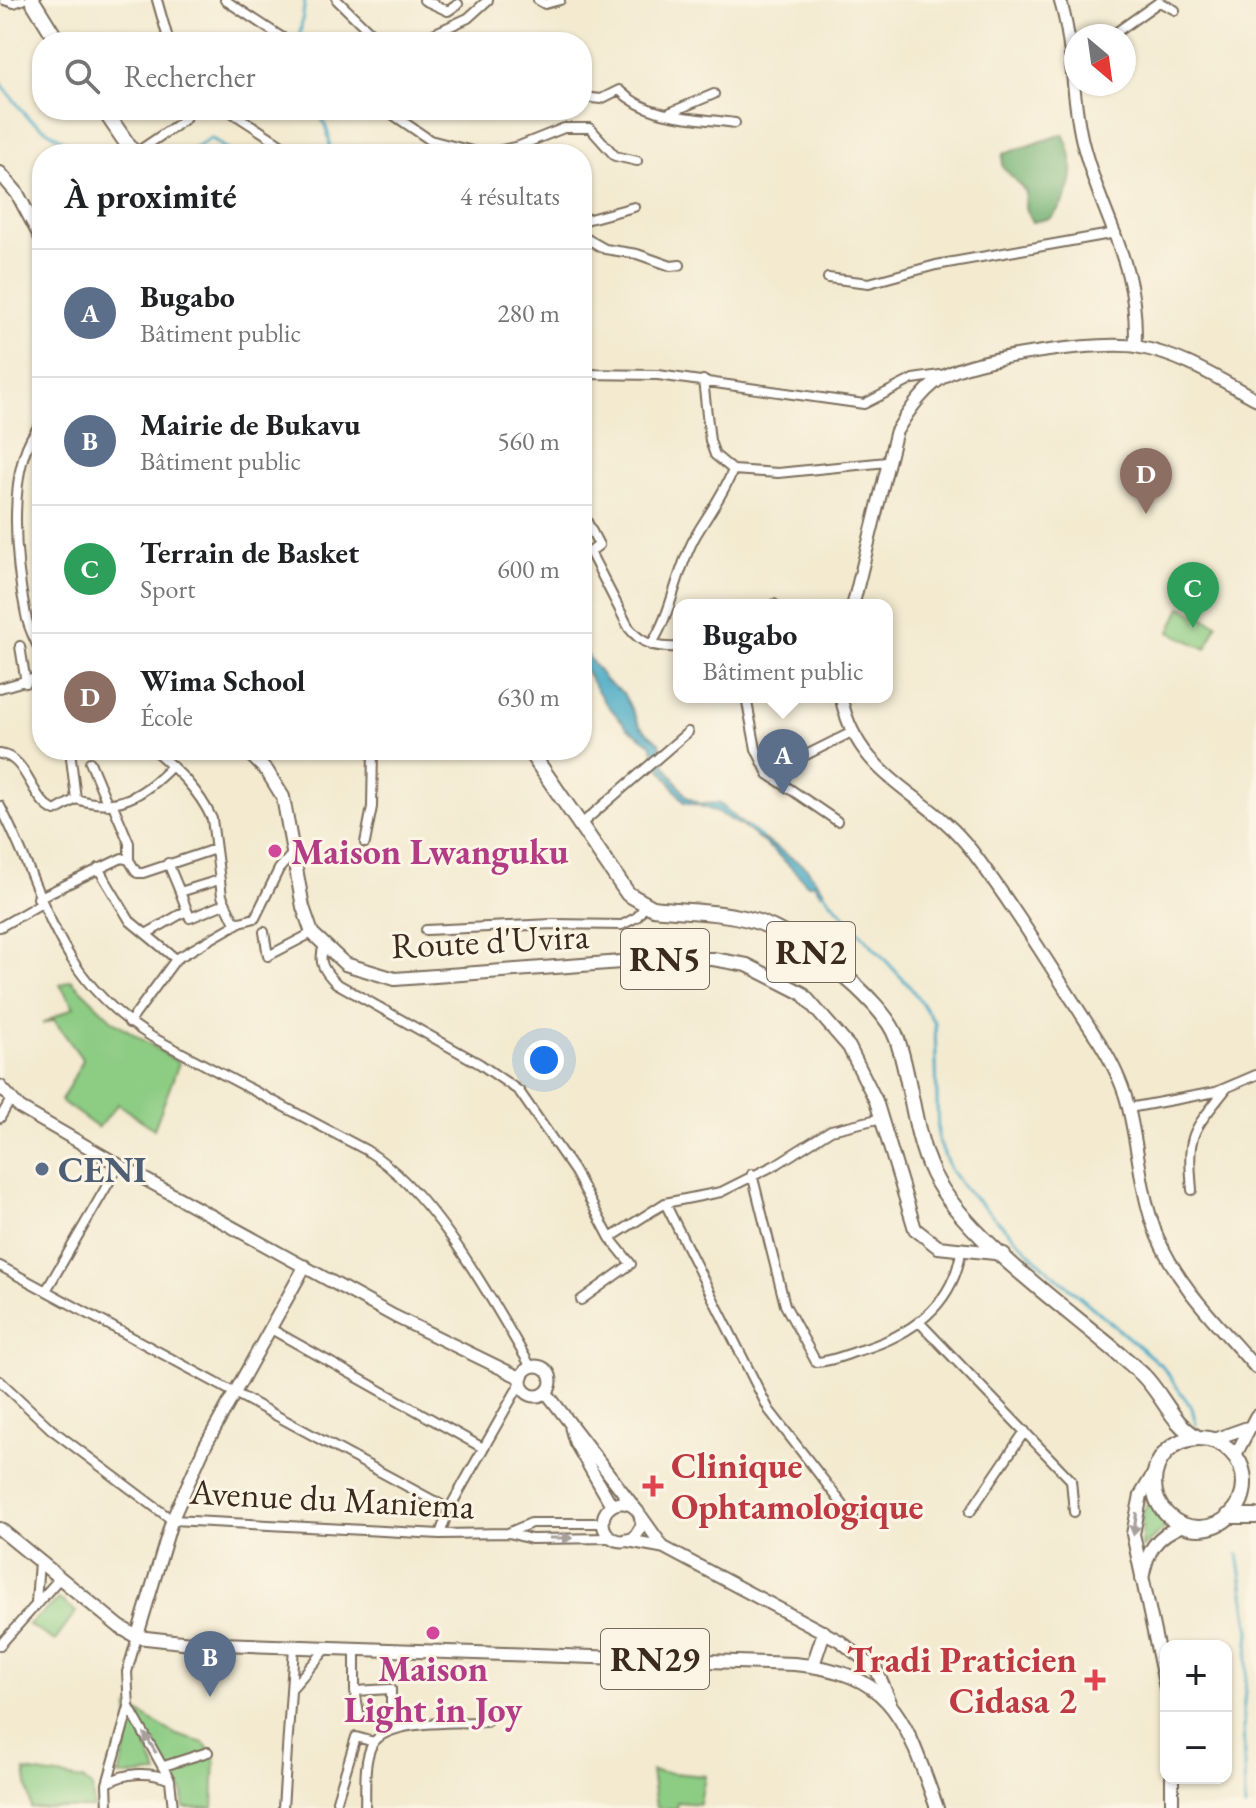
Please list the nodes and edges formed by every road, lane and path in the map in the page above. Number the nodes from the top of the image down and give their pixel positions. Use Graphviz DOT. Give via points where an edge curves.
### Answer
graph roads {
  1 [pos="4,0"];
  2 [pos="22,0"];
  3 [pos="32,0"];
  4 [pos="157,0"];
  5 [pos="225,0"];
  6 [pos="337,0"];
  7 [pos="424,0"];
  8 [pos="488,0"];
  9 [pos="538,0"];
  10 [pos="560,0"];
  11 [pos="1060,0"];
  12 [pos="457,2"];
  13 [pos="1175,10"];
  14 [pos="468,18"];
  15 [pos="1066,24"];
  16 [pos="1128,24"];
  17 [pos="52,32"];
  18 [pos="166,32"];
  19 [pos="274,32"];
  20 [pos="370,32"];
  21 [pos="438,32"];
  22 [pos="714,94"];
  23 [pos="1075,96"];
  24 [pos="592,98"];
  25 [pos="664,115"];
  26 [pos="111,120"];
  27 [pos="184,120"];
  28 [pos="243,120"];
  29 [pos="401,120"];
  30 [pos="735,123"];
  31 [pos="127,144"];
  32 [pos="149,144"];
  33 [pos="281,144"];
  34 [pos="452,144"];
  35 [pos="522,144"];
  36 [pos="637,161"];
  37 [pos="0,173"];
  38 [pos="634,207"];
  39 [pos="592,218"];
  40 [pos="32,221"];
  41 [pos="1116,233"];
  42 [pos="592,242"];
  43 [pos="680,265"];
  44 [pos="828,278"];
  45 [pos="1135,346"];
  46 [pos="592,374"];
  47 [pos="947,374"];
  48 [pos="703,380"];
  49 [pos="1256,399"];
  50 [pos="32,439"];
  51 [pos="887,462"];
  52 [pos="733,470"];
  53 [pos="592,531"];
  54 [pos="592,550"];
  55 [pos="592,556"];
  56 [pos="854,599"];
  57 [pos="32,632"];
  58 [pos="651,645"];
  59 [pos="20,646"];
  60 [pos="673,647"];
  61 [pos="32,680"];
  62 [pos="26,683"];
  63 [pos="0,688"];
  64 [pos="747,703"];
  65 [pos="843,703"];
  66 [pos="688,732"];
  67 [pos="852,732"];
  68 [pos="0,754"];
  69 [pos="71,760"];
  70 [pos="165,760"];
  71 [pos="256,760"];
  72 [pos="373,760"];
  73 [pos="536,760"];
  74 [pos="90,762"];
  75 [pos="172,766"];
  76 [pos="768,774"];
  77 [pos="76,799"];
  78 [pos="110,805"];
  79 [pos="0,806"];
  80 [pos="837,821"];
  81 [pos="580,825"];
  82 [pos="365,843"];
  83 [pos="215,849"];
  84 [pos="294,852"];
  85 [pos="129,860"];
  86 [pos="168,863"];
  87 [pos="98,868"];
  88 [pos="219,880"];
  89 [pos="180,892"];
  90 [pos="39,901"];
  91 [pos="224,904"];
  92 [pos="645,906"];
  93 [pos="186,911"];
  94 [pos="240,922"];
  95 [pos="0,927"];
  96 [pos="426,930"];
  97 [pos="264,932"];
  98 [pos="312,933"];
  99 [pos="146,934"];
  100 [pos="324,945"];
  101 [pos="176,959"];
  102 [pos="129,1023"];
  103 [pos="1256,1075"];
  104 [pos="0,1086"];
  105 [pos="1227,1088"];
  106 [pos="10,1101"];
  107 [pos="1129,1108"];
  108 [pos="0,1118"];
  109 [pos="882,1118"];
  110 [pos="119,1165"];
  111 [pos="752,1174"];
  112 [pos="1192,1190"];
  113 [pos="665,1203"];
  114 [pos="610,1238"];
  115 [pos="961,1252"];
  116 [pos="1004,1254"];
  117 [pos="0,1266"];
  118 [pos="305,1266"];
  119 [pos="47,1289"];
  120 [pos="581,1300"];
  121 [pos="921,1324"];
  122 [pos="271,1329"];
  123 [pos="531,1367"];
  124 [pos="1256,1368"];
  125 [pos="521,1380"];
  126 [pos="0,1381"];
  127 [pos="546,1392"];
  128 [pos="234,1393"];
  129 [pos="1163,1403"];
  130 [pos="1256,1416"];
  131 [pos="571,1428"];
  132 [pos="1247,1428"];
  133 [pos="1025,1431"];
  134 [pos="1205,1439"];
  135 [pos="483,1448"];
  136 [pos="1170,1449"];
  137 [pos="1238,1461"];
  138 [pos="1156,1470"];
  139 [pos="1256,1493"];
  140 [pos="612,1506"];
  141 [pos="449,1509"];
  142 [pos="638,1512"];
  143 [pos="970,1512"];
  144 [pos="1074,1512"];
  145 [pos="1228,1516"];
  146 [pos="1256,1516"];
  147 [pos="854,1519"];
  148 [pos="172,1520"];
  149 [pos="603,1523"];
  150 [pos="1183,1525"];
  151 [pos="0,1529"];
  152 [pos="509,1533"];
  153 [pos="440,1534"];
  154 [pos="619,1539"];
  155 [pos="663,1547"];
  156 [pos="39,1562"];
  157 [pos="59,1579"];
  158 [pos="1142,1582"];
  159 [pos="36,1603"];
  160 [pos="824,1632"];
  161 [pos="137,1637"];
  162 [pos="0,1645"];
  163 [pos="294,1647"];
  164 [pos="327,1648"];
  165 [pos="355,1649"];
  166 [pos="1160,1662"];
  167 [pos="813,1665"];
  168 [pos="291,1689"];
  169 [pos="355,1691"];
  170 [pos="890,1701"];
  171 [pos="129,1707"];
  172 [pos="486,1722"];
  173 [pos="374,1742"];
  174 [pos="208,1752"];
  175 [pos="164,1766"];
  176 [pos="170,1780"];
  177 [pos="107,1784"];
  178 [pos="1172,1784"];
  179 [pos="337,1800"];
  180 [pos="108,1808"];
  181 [pos="173,1808"];
  182 [pos="283,1808"];
  183 [pos="365,1808"];
  184 [pos="937,1808"];
  185 [pos="1172,1808"];
  1 -- 2 [label="street"];
  3 -- 17 [label="highway"];
  4 -- 18 [label="street"];
  5 -- 19 [label="street"];
  6 -- 20 [label="street"];
  7 -- 12 [label="street" via="448,11"];
  8 -- 14 [label="street"];
  9 -- 10 [label="street"];
  11 -- 15 [label="street"];
  12 -- 14 [label="street"];
  13 -- 16 [label="street" via="1159,2"];
  14 -- 21 [label="street"];
  22 -- 25 [label="street"];
  23 -- 41 [label="street" via="1091,176"];
  24 -- 25 [label="street" via="619,90 631,102"];
  25 -- 30 [label="street"];
  26 -- 31 [label="highway"];
  27 -- 32 [label="street"];
  28 -- 33 [label="street"];
  29 -- 34 [label="street" via="430,140"];
  35 -- 36 [label="street" via="575,126 590,128 615,156"];
  37 -- 40 [label="main road"];
  38 -- 39 [label="street"];
  41 -- 44 [label="street" via="936,265 869,283"];
  41 -- 45 [label="street" via="1132,277"];
  42 -- 43 [label="street"];
  45 -- 47 [label="street" via="1021,355"];
  45 -- 49 [label="street" via="1186,360"];
  46 -- 48 [label="street"];
  47 -- 48 [label="street" via="913,379 864,404"];
  47 -- 51 [label="street" via="908,411"];
  48 -- 52 [label="street" via="710,441 715,455"];
  50 -- 57 [label="street" via="25,450 17,534"];
  51 -- 52 [label="street" via="778,473"];
  51 -- 56 [label="street"];
  52 -- 58 [label="street" via="721,499 695,536 666,619"];
  53 -- 54 [label="street" via="599,545"];
  55 -- 58 [label="street" via="629,628"];
  58 -- 60 [label="street"];
  59 -- 62 [label="street"];
  61 -- 62 [label="street"];
  62 -- 63 [label="street"];
  64 -- 76 [label="street" via="756,749"];
  65 -- 67 [label="street"];
  66 -- 81 [label="street"];
  67 -- 76 [label="street"];
  67 -- 107 [label="street" via="881,772 972,851 1100,1043"];
  68 -- 77 [label="street" via="18,764 47,807 55,811"];
  69 -- 77 [label="street"];
  70 -- 75 [label="street"];
  71 -- 84 [label="main road, Route d'Uvira" via="283,797"];
  72 -- 82 [label="street"];
  73 -- 81 [label="highway"];
  74 -- 78 [label="street"];
  75 -- 78 [label="street" via="130,798"];
  75 -- 83 [label="street" via="206,806"];
  76 -- 80 [label="street"];
  77 -- 78 [label="street"];
  78 -- 85 [label="street" via="129,843"];
  79 -- 90 [label="street"];
  81 -- 92 [label="highway" via="628,894"];
  83 -- 86 [label="street"];
  83 -- 88 [label="street"];
  84 -- 94 [label="street" via="279,869 260,913"];
  84 -- 98 [label="main road, Route d'Uvira"];
  85 -- 86 [label="street" via="137,873"];
  85 -- 87 [label="street"];
  86 -- 89 [label="street"];
  87 -- 90 [label="street"];
  87 -- 99 [label="street" via="126,915"];
  88 -- 89 [label="street"];
  88 -- 91 [label="street"];
  89 -- 93 [label="street"];
  90 -- 95 [label="street"];
  90 -- 102 [label="street" via="69,956"];
  91 -- 93 [label="street" via="190,918"];
  91 -- 94 [label="street"];
  92 -- 96 [label="street" via="622,925"];
  92 -- 116 [label="highway, RN2" via="760,922 869,997 896,1037 933,1173 953,1204"];
  93 -- 99 [label="street"];
  94 -- 101 [label="street"];
  97 -- 98 [label="street" via="268,956"];
  98 -- 100 [label="main road, Route d'Uvira"];
  99 -- 101 [label="street"];
  100 -- 109 [label="main road, Route d'Uvira / RN5" via="345,964 395,979 661,959 747,965 802,993 836,1029 870,1086"];
  100 -- 114 [label="street" via="319,958 336,983 519,1091 575,1172"];
  101 -- 102 [label="street"];
  102 -- 123 [label="street" via="398,1171 431,1209"];
  103 -- 105 [label="street"];
  104 -- 106 [label="street"];
  105 -- 107 [label="street"];
  105 -- 112 [label="street" via="1188,1145"];
  106 -- 108 [label="street"];
  106 -- 110 [label="street"];
  107 -- 124 [label="street" via="1148,1205 1164,1251 1191,1297"];
  109 -- 111 [label="street" via="831,1130"];
  109 -- 115 [label="main road, Route d'Uvira / RN5" via="915,1229 938,1247"];
  110 -- 118 [label="street"];
  110 -- 119 [label="street"];
  111 -- 113 [label="street" via="721,1192"];
  111 -- 121 [label="street" via="785,1305 813,1360 819,1363 877,1345"];
  113 -- 114 [label="street"];
  113 -- 147 [label="street" via="769,1410"];
  114 -- 120 [label="street" via="631,1264"];
  115 -- 116 [label="main road, Route d'Uvira / RN5"];
  115 -- 121 [label="street" via="953,1281"];
  116 -- 129 [label="highway, RN2" via="1142,1375"];
  117 -- 119 [label="street"];
  118 -- 122 [label="street"];
  118 -- 125 [label="street"];
  119 -- 128 [label="street"];
  121 -- 133 [label="street"];
  122 -- 128 [label="street"];
  122 -- 135 [label="street"];
  123 -- 125 [label="street"];
  123 -- 127 [label="street" via="549,1372"];
  125 -- 127 [label="street" via="524,1391 533,1396"];
  125 -- 135 [label="street"];
  126 -- 148 [label="street, Avenue du Maniema" via="51,1429"];
  127 -- 131 [label="street"];
  128 -- 141 [label="street"];
  128 -- 148 [label="street"];
  129 -- 134 [label="highway, RN2" via="1177,1423"];
  129 -- 136 [label="highway, RN2"];
  130 -- 132 [label="street"];
  131 -- 140 [label="street"];
  131 -- 142 [label="street"];
  132 -- 134 [label="street"];
  132 -- 137 [label="street"];
  133 -- 143 [label="street"];
  133 -- 144 [label="street" via="1071,1480"];
  134 -- 136 [label="highway"];
  134 -- 137 [label="highway"];
  135 -- 141 [label="street"];
  136 -- 138 [label="highway"];
  137 -- 139 [label="highway"];
  137 -- 145 [label="highway" via="1243,1491"];
  138 -- 150 [label="highway" via="1158,1502"];
  138 -- 158 [label="main road, one-way" via="1141,1495 1133,1534"];
  140 -- 142 [label="street" via="625,1503"];
  140 -- 149 [label="street"];
  141 -- 153 [label="street"];
  142 -- 154 [label="street" via="639,1530"];
  142 -- 155 [label="street"];
  145 -- 146 [label="highway"];
  145 -- 150 [label="highway" via="1210,1526"];
  148 -- 153 [label="street, Avenue du Maniema"];
  148 -- 161 [label="street"];
  149 -- 152 [label="street" via="531,1523"];
  149 -- 154 [label="street"];
  150 -- 158 [label="main road" via="1150,1548"];
  151 -- 156 [label="main road, RN29"];
  152 -- 153 [label="street, Avenue du Maniema"];
  152 -- 154 [label="street, Avenue du Maniema, one-way" via="531,1539"];
  154 -- 155 [label="street"];
  155 -- 160 [label="street"];
  156 -- 157 [label="main road, RN29"];
  156 -- 159 [label="street"];
  157 -- 159 [label="street"];
  157 -- 161 [label="main road, RN29"];
  158 -- 166 [label="main road"];
  159 -- 162 [label="street"];
  160 -- 167 [label="main road"];
  160 -- 170 [label="street" via="876,1669"];
  161 -- 163 [label="main road, RN29"];
  161 -- 171 [label="street" via="127,1672"];
  163 -- 164 [label="main road, RN29"];
  163 -- 168 [label="street"];
  164 -- 165 [label="main road, RN29"];
  164 -- 168 [label="street"];
  165 -- 167 [label="main road, RN29"];
  165 -- 169 [label="street"];
  167 -- 170 [label="main road, RN29" via="843,1673"];
  168 -- 182 [label="street"];
  169 -- 169 [label="street" via="391,1689 391,1718 360,1718"];
  170 -- 184 [label="main road"];
  175 -- 171 [label="street, one-way"];
  171 -- 177 [label="street"];
  172 -- 173 [label="street" via="400,1727"];
  173 -- 179 [label="street" via="356,1737"];
  173 -- 183 [label="street"];
  174 -- 175 [label="street"];
  175 -- 176 [label="street"];
  176 -- 177 [label="street" via="145,1774 119,1776"];
  176 -- 181 [label="street"];
  177 -- 180 [label="street"];
  178 -- 185 [label="main road"];
}
